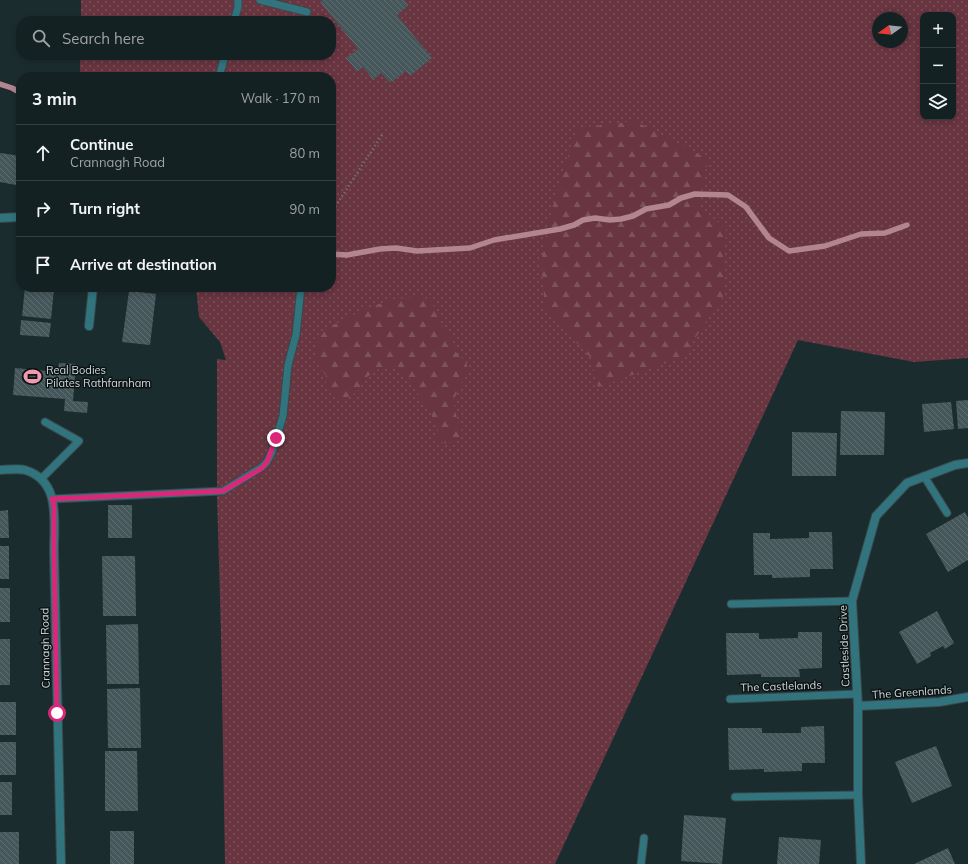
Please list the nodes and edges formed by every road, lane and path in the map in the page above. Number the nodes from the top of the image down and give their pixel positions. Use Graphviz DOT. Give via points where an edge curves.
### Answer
graph roads {
  1 [pos="238,0"];
  2 [pos="260,0"];
  3 [pos="307,12"];
  4 [pos="235,16"];
  5 [pos="224,60"];
  6 [pos="220,72"];
  7 [pos="382,135"];
  8 [pos="336,205"];
  9 [pos="16,217"];
  10 [pos="0,218"];
  11 [pos="92,292"];
  12 [pos="300,292"];
  13 [pos="89,326"];
  14 [pos="46,422"];
  15 [pos="968,463"];
  16 [pos="0,470"];
  17 [pos="924,476"];
  18 [pos="42,478"];
  19 [pos="52,499"];
  20 [pos="947,513"];
  21 [pos="852,601"];
  22 [pos="731,604"];
  23 [pos="857,694"];
  24 [pos="968,697"];
  25 [pos="730,700"];
  26 [pos="858,706"];
  27 [pos="858,795"];
  28 [pos="735,798"];
  29 [pos="644,838"];
  30 [pos="60,864"];
  31 [pos="640,864"];
  32 [pos="862,864"];
  1 -- 4 [label="lane"];
  2 -- 3 [label="lane"];
  5 -- 6 [label="lane"];
  7 -- 8 [label="path"];
  9 -- 10 [label="street"];
  11 -- 13 [label="street"];
  12 -- 19 [label="lane" via="296,335 288,365 283,416 272,452 262,468 223,491"];
  14 -- 18 [label="lane" via="79,442"];
  15 -- 17 [label="street, Castleside Drive"];
  16 -- 18 [label="street" via="24,470"];
  17 -- 20 [label="lane"];
  17 -- 21 [label="street, Castleside Drive" via="907,482 876,516"];
  18 -- 19 [label="street, Crannagh Road"];
  19 -- 30 [label="street, Crannagh Road"];
  21 -- 22 [label="lane"];
  21 -- 23 [label="street, Castleside Drive"];
  23 -- 25 [label="lane, The Castlelands"];
  23 -- 26 [label="street, Castleside Drive"];
  24 -- 26 [label="street, The Greenlands" via="939,702"];
  26 -- 27 [label="street, Castleside Drive"];
  27 -- 28 [label="lane"];
  27 -- 32 [label="street, Castleside Drive"];
  29 -- 31 [label="lane"];
}
